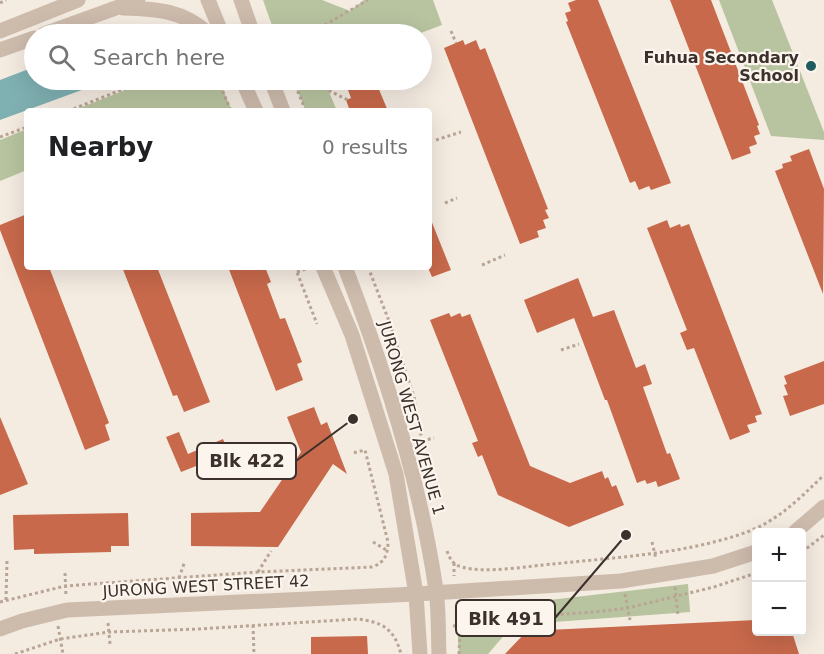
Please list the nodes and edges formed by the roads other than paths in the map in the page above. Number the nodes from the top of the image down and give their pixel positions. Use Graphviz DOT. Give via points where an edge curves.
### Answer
graph roads {
  1 [pos="78,0"];
  2 [pos="138,0"];
  3 [pos="208,0"];
  4 [pos="241,0"];
  5 [pos="120,8"];
  6 [pos="73,24"];
  7 [pos="195,24"];
  8 [pos="218,24"];
  9 [pos="249,24"];
  10 [pos="0,31"];
  11 [pos="24,42"];
  12 [pos="0,50"];
  13 [pos="247,90"];
  14 [pos="275,90"];
  15 [pos="255,108"];
  16 [pos="282,108"];
  17 [pos="324,270"];
  18 [pos="346,270"];
  19 [pos="824,507"];
  20 [pos="800,528"];
  21 [pos="752,553"];
  22 [pos="437,592"];
  23 [pos="416,594"];
  24 [pos="0,629"];
  25 [pos="420,654"];
  26 [pos="439,654"];
  1 -- 10 [label="street"];
  2 -- 5 [label="street"];
  3 -- 8 [label="street"];
  4 -- 9 [label="street"];
  5 -- 6 [label="street"];
  5 -- 7 [label="street" via="172,12"];
  11 -- 12 [label="street"];
  13 -- 15 [label="street"];
  14 -- 16 [label="street"];
  17 -- 23 [label="street, JURONG WEST AVENUE 1" via="352,335 396,474"];
  18 -- 22 [label="street, JURONG WEST AVENUE 1" via="369,329 418,492"];
  19 -- 20 [label="street"];
  21 -- 22 [label="street, JURONG WEST STREET 42" via="713,566 621,581"];
  22 -- 23 [label="street, JURONG WEST STREET 42"];
  22 -- 26 [label="street, JURONG WEST AVENUE 1"];
  23 -- 24 [label="street, JURONG WEST STREET 42" via="67,610"];
  23 -- 25 [label="street, JURONG WEST AVENUE 1"];
}
